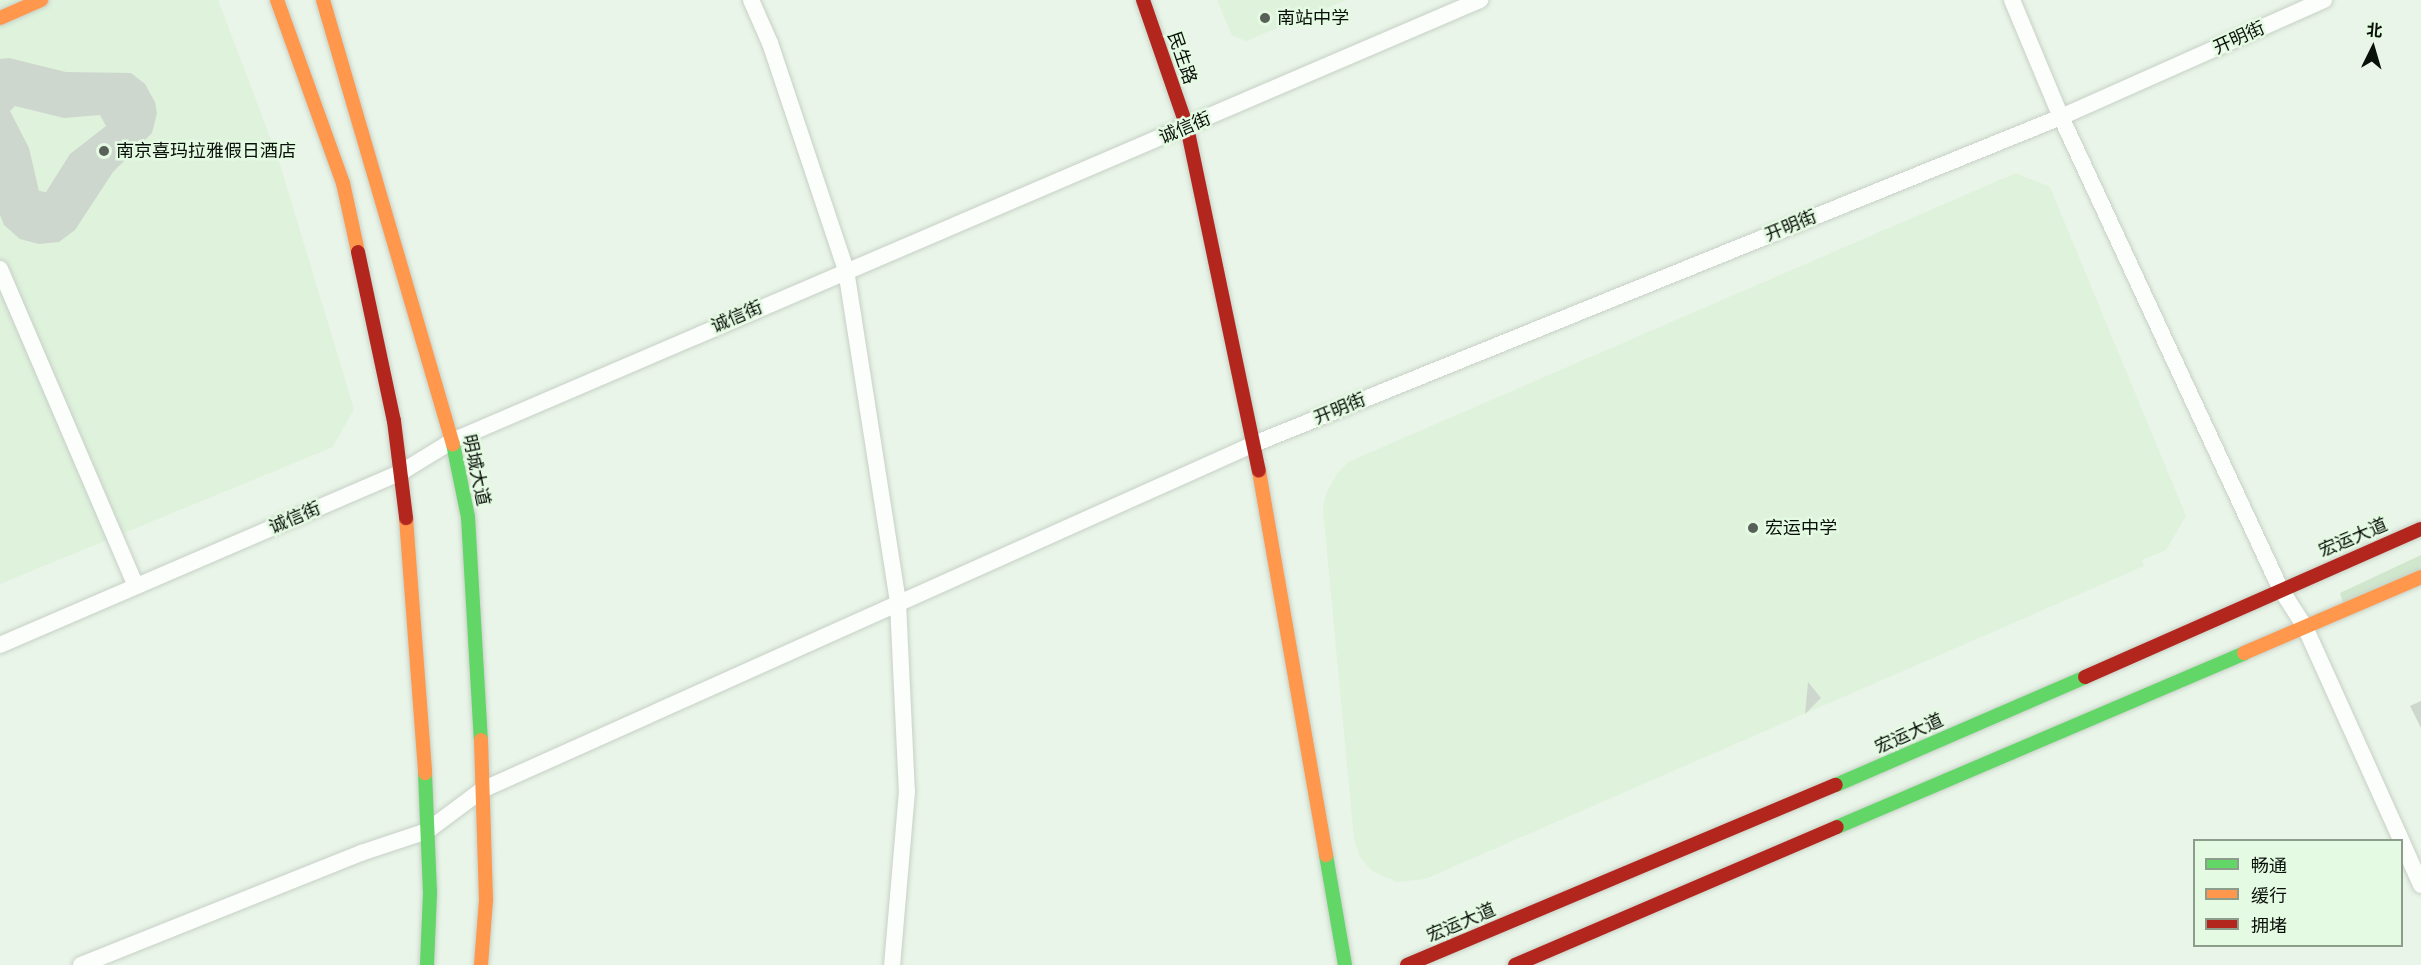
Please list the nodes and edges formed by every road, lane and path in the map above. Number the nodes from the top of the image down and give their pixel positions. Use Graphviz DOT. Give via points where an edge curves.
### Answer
graph roads {
  1 [pos="42,0"];
  2 [pos="278,0"];
  3 [pos="323,0"];
  4 [pos="751,0"];
  5 [pos="1143,0"];
  6 [pos="1480,0"];
  7 [pos="2012,0"];
  8 [pos="2324,0"];
  9 [pos="0,18"];
  10 [pos="2061,117"];
  11 [pos="1187,128"];
  12 [pos="0,269"];
  13 [pos="846,270"];
  14 [pos="452,441"];
  15 [pos="1254,444"];
  16 [pos="400,473"];
  17 [pos="2421,529"];
  18 [pos="2421,577"];
  19 [pos="136,586"];
  20 [pos="2280,588"];
  21 [pos="898,603"];
  22 [pos="2305,627"];
  23 [pos="0,645"];
  24 [pos="482,790"];
  25 [pos="427,831"];
  26 [pos="2400,839"];
  27 [pos="2403,845"];
  28 [pos="2421,885"];
  29 [pos="81,965"];
  30 [pos="427,965"];
  31 [pos="481,965"];
  32 [pos="892,965"];
  33 [pos="1345,965"];
  34 [pos="1407,965"];
  35 [pos="1515,965"];
  1 -- 9 [label="main road"];
  2 -- 16 [label="main road" via="343,183 394,421"];
  3 -- 14 [label="main road, 明城大道"];
  4 -- 13 [label="street" via="770,43"];
  5 -- 11 [label="main road, 民生路"];
  6 -- 11 [label="street, 诚信街"];
  7 -- 10 [label="street"];
  8 -- 10 [label="street, 开明街"];
  10 -- 15 [label="street, 开明街"];
  10 -- 20 [label="street"];
  11 -- 13 [label="street, 诚信街"];
  11 -- 15 [label="main road, 民生路"];
  12 -- 19 [label="street"];
  13 -- 14 [label="street, 诚信街"];
  13 -- 21 [label="street"];
  14 -- 16 [label="street, 诚信街"];
  14 -- 24 [label="main road, 明城大道" via="468,517"];
  15 -- 21 [label="street, 开明街"];
  15 -- 33 [label="main road, 民生路"];
  16 -- 19 [label="street, 诚信街"];
  16 -- 25 [label="main road" via="413,605"];
  17 -- 20 [label="main road, 宏运大道"];
  18 -- 22 [label="main road"];
  19 -- 23 [label="street, 诚信街"];
  20 -- 22 [label="street"];
  20 -- 34 [label="main road, 宏运大道" via="1905,756"];
  21 -- 24 [label="street, 开明街"];
  21 -- 32 [label="street" via="907,791"];
  22 -- 26 [label="street"];
  22 -- 35 [label="main road"];
  24 -- 25 [label="street, 开明街"];
  24 -- 31 [label="main road, 明城大道" via="486,900"];
  25 -- 29 [label="street, 开明街"];
  25 -- 30 [label="main road"];
  27 -- 28 [label="street"];
}
